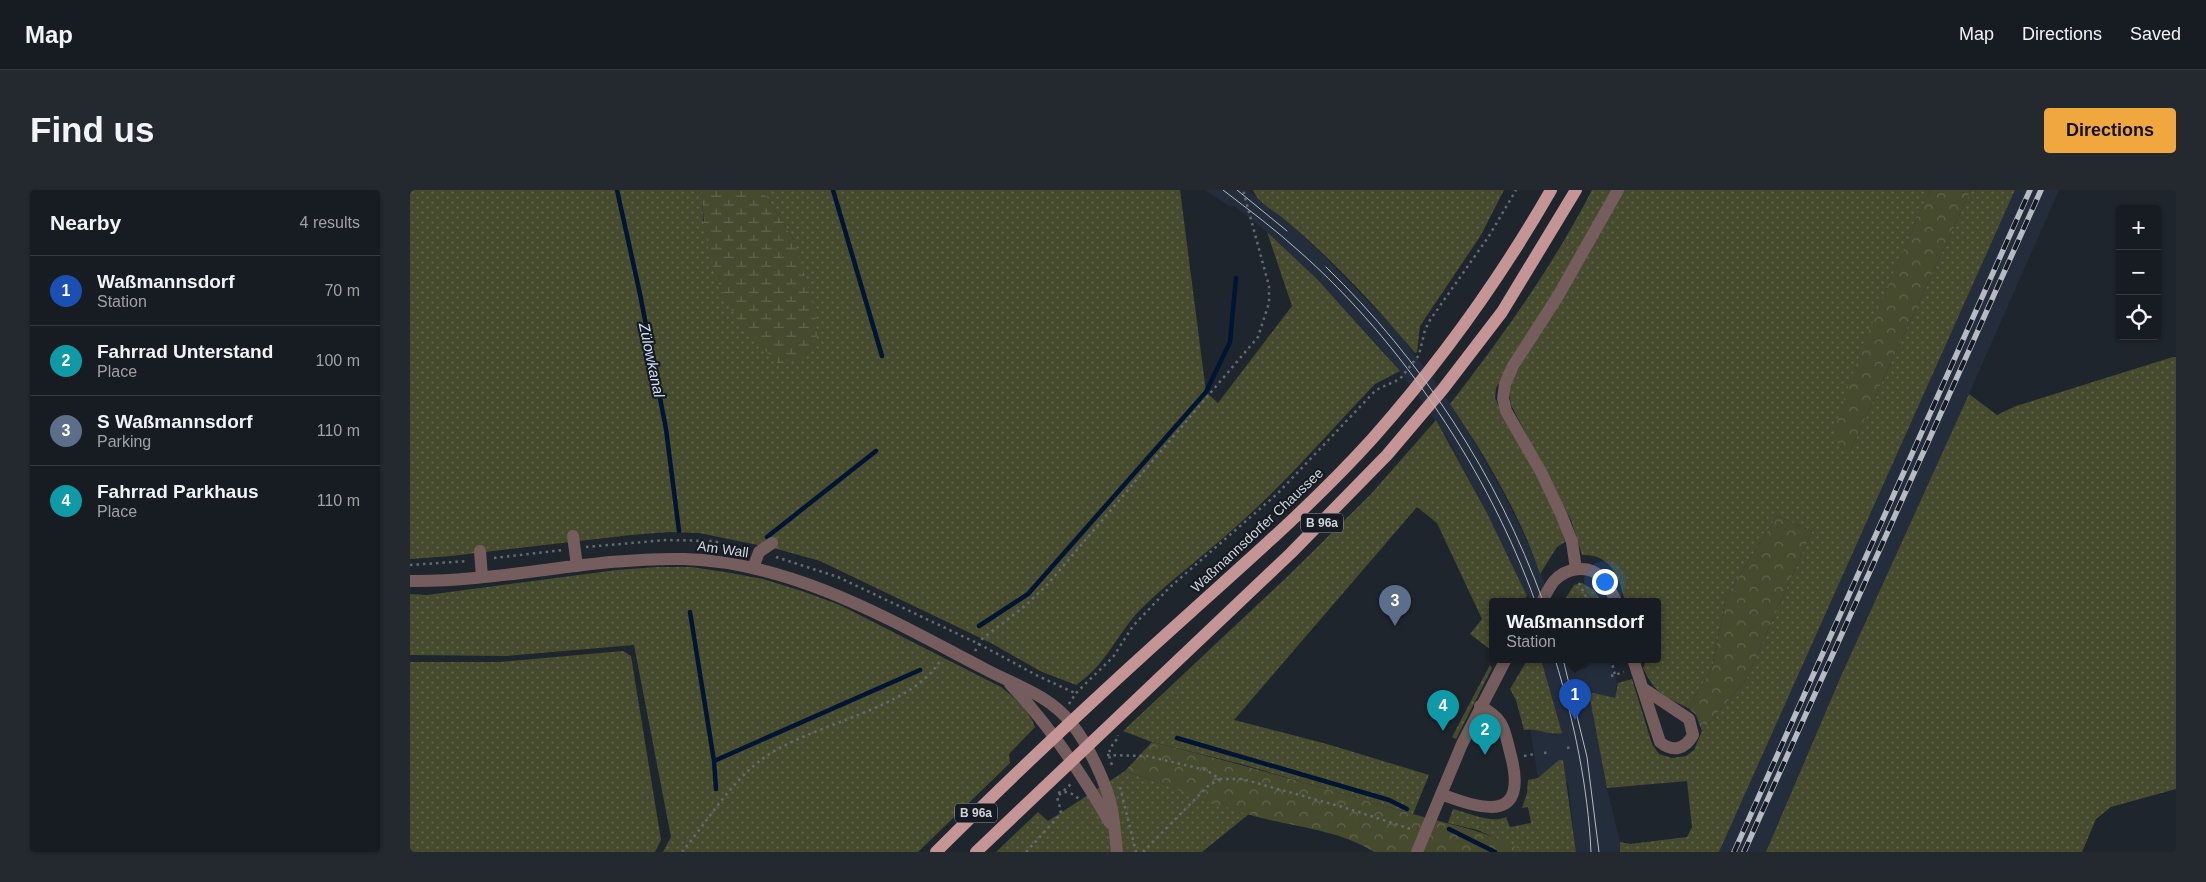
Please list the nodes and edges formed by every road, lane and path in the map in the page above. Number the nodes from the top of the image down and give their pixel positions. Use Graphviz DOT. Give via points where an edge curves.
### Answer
graph roads {
  1 [pos="1243,190"];
  2 [pos="1516,190"];
  3 [pos="1551,190"];
  4 [pos="1576,190"];
  5 [pos="1618,190"];
  6 [pos="696,540"];
  7 [pos="574,542"];
  8 [pos="772,543"];
  9 [pos="480,555"];
  10 [pos="410,565"];
  11 [pos="577,566"];
  12 [pos="753,568"];
  13 [pos="1575,574"];
  14 [pos="482,577"];
  15 [pos="410,581"];
  16 [pos="1544,598"];
  17 [pos="1587,598"];
  18 [pos="1614,598"];
  19 [pos="946,649"];
  20 [pos="969,661"];
  21 [pos="1504,663"];
  22 [pos="1612,663"];
  23 [pos="1634,663"];
  24 [pos="1615,675"];
  25 [pos="1009,682"];
  26 [pos="1644,689"];
  27 [pos="1076,693"];
  28 [pos="1480,706"];
  29 [pos="1071,723"];
  30 [pos="1109,726"];
  31 [pos="1055,738"];
  32 [pos="1087,747"];
  33 [pos="1567,748"];
  34 [pos="1572,748"];
  35 [pos="1550,752"];
  36 [pos="1544,753"];
  37 [pos="1108,754"];
  38 [pos="1535,754"];
  39 [pos="1524,756"];
  40 [pos="1071,761"];
  41 [pos="1094,763"];
  42 [pos="1114,771"];
  43 [pos="1081,775"];
  44 [pos="1220,779"];
  45 [pos="1120,785"];
  46 [pos="1441,794"];
  47 [pos="1113,828"];
  48 [pos="1425,833"];
  49 [pos="682,852"];
  50 [pos="936,852"];
  51 [pos="976,852"];
  52 [pos="1026,852"];
  53 [pos="1117,852"];
  54 [pos="1136,852"];
  55 [pos="1143,852"];
  56 [pos="1417,852"];
  1 -- 20 [label="path" via="1269,286 1269,302 1258,337 1047,586 982,639"];
  2 -- 27 [label="path" via="1489,236 1430,320 1419,355 1400,378 1376,390 1277,494 1169,588 1133,626 1107,663"];
  3 -- 29 [label="main road, Waßmannsdorfer Chaussee / B 96a" via="1484,298 1430,371 1372,439 1294,518"];
  4 -- 30 [label="main road, B 96a" via="1502,312 1423,414 1329,515"];
  5 -- 13 [label="street" via="1563,288 1513,366 1504,398 1506,411 1561,514 1572,542"];
  6 -- 7 [label="path"];
  7 -- 9 [label="path"];
  7 -- 11 [label="street"];
  8 -- 12 [label="street" via="759,552"];
  9 -- 10 [label="path"];
  9 -- 14 [label="street"];
  11 -- 12 [label="street, Am Wall" via="684,559"];
  11 -- 14 [label="street, Am Wall"];
  12 -- 19 [label="street, Am Wall" via="843,598"];
  13 -- 16 [label="street" via="1564,573 1555,580"];
  13 -- 17 [label="path"];
  13 -- 18 [label="street" via="1590,570 1600,576"];
  14 -- 15 [label="street, Am Wall"];
  19 -- 20 [label="street, Am Wall"];
  19 -- 49 [label="path" via="938,665 920,683 890,700 790,743 761,760 715,809"];
  20 -- 25 [label="street, Am Wall"];
  21 -- 28 [label="street"];
  22 -- 24 [label="path"];
  23 -- 26 [label="street"];
  25 -- 29 [label="street, Am Wall" via="1039,694"];
  25 -- 31 [label="street, Am Wall"];
  26 -- 26 [label="street" via="1660,742 1666,748 1675,749 1689,742 1693,735 1689,719"];
  28 -- 46 [label="street"];
  28 -- 46 [label="street" via="1497,716 1503,727 1516,780 1515,792 1508,802 1492,808"];
  29 -- 31 [label="main road, Waßmannsdorfer Chaussee / B 96a"];
  29 -- 32 [label="street, Am Wall"];
  30 -- 32 [label="main road, B 96a"];
  30 -- 37 [label="path" via="1118,738"];
  31 -- 40 [label="street, Am Wall"];
  31 -- 50 [label="main road, Waßmannsdorfer Chaussee / B 96a"];
  32 -- 40 [label="main road, B 96a"];
  32 -- 41 [label="street, Am Wall"];
  33 -- 34 [label="path"];
  35 -- 36 [label="path"];
  37 -- 41 [label="path"];
  37 -- 42 [label="path"];
  37 -- 44 [label="path" via="1147,756 1206,770"];
  38 -- 39 [label="path"];
  40 -- 43 [label="street, Am Wall"];
  40 -- 51 [label="main road, B 96a"];
  41 -- 47 [label="street, Am Wall" via="1111,805"];
  43 -- 47 [label="street, Am Wall"];
  43 -- 52 [label="path" via="1058,797 1061,812"];
  44 -- 48 [label="path" via="1242,779"];
  44 -- 55 [label="path" via="1208,786"];
  45 -- 54 [label="path"];
  46 -- 48 [label="street"];
  47 -- 53 [label="street, Am Wall"];
  48 -- 56 [label="street"];
}
